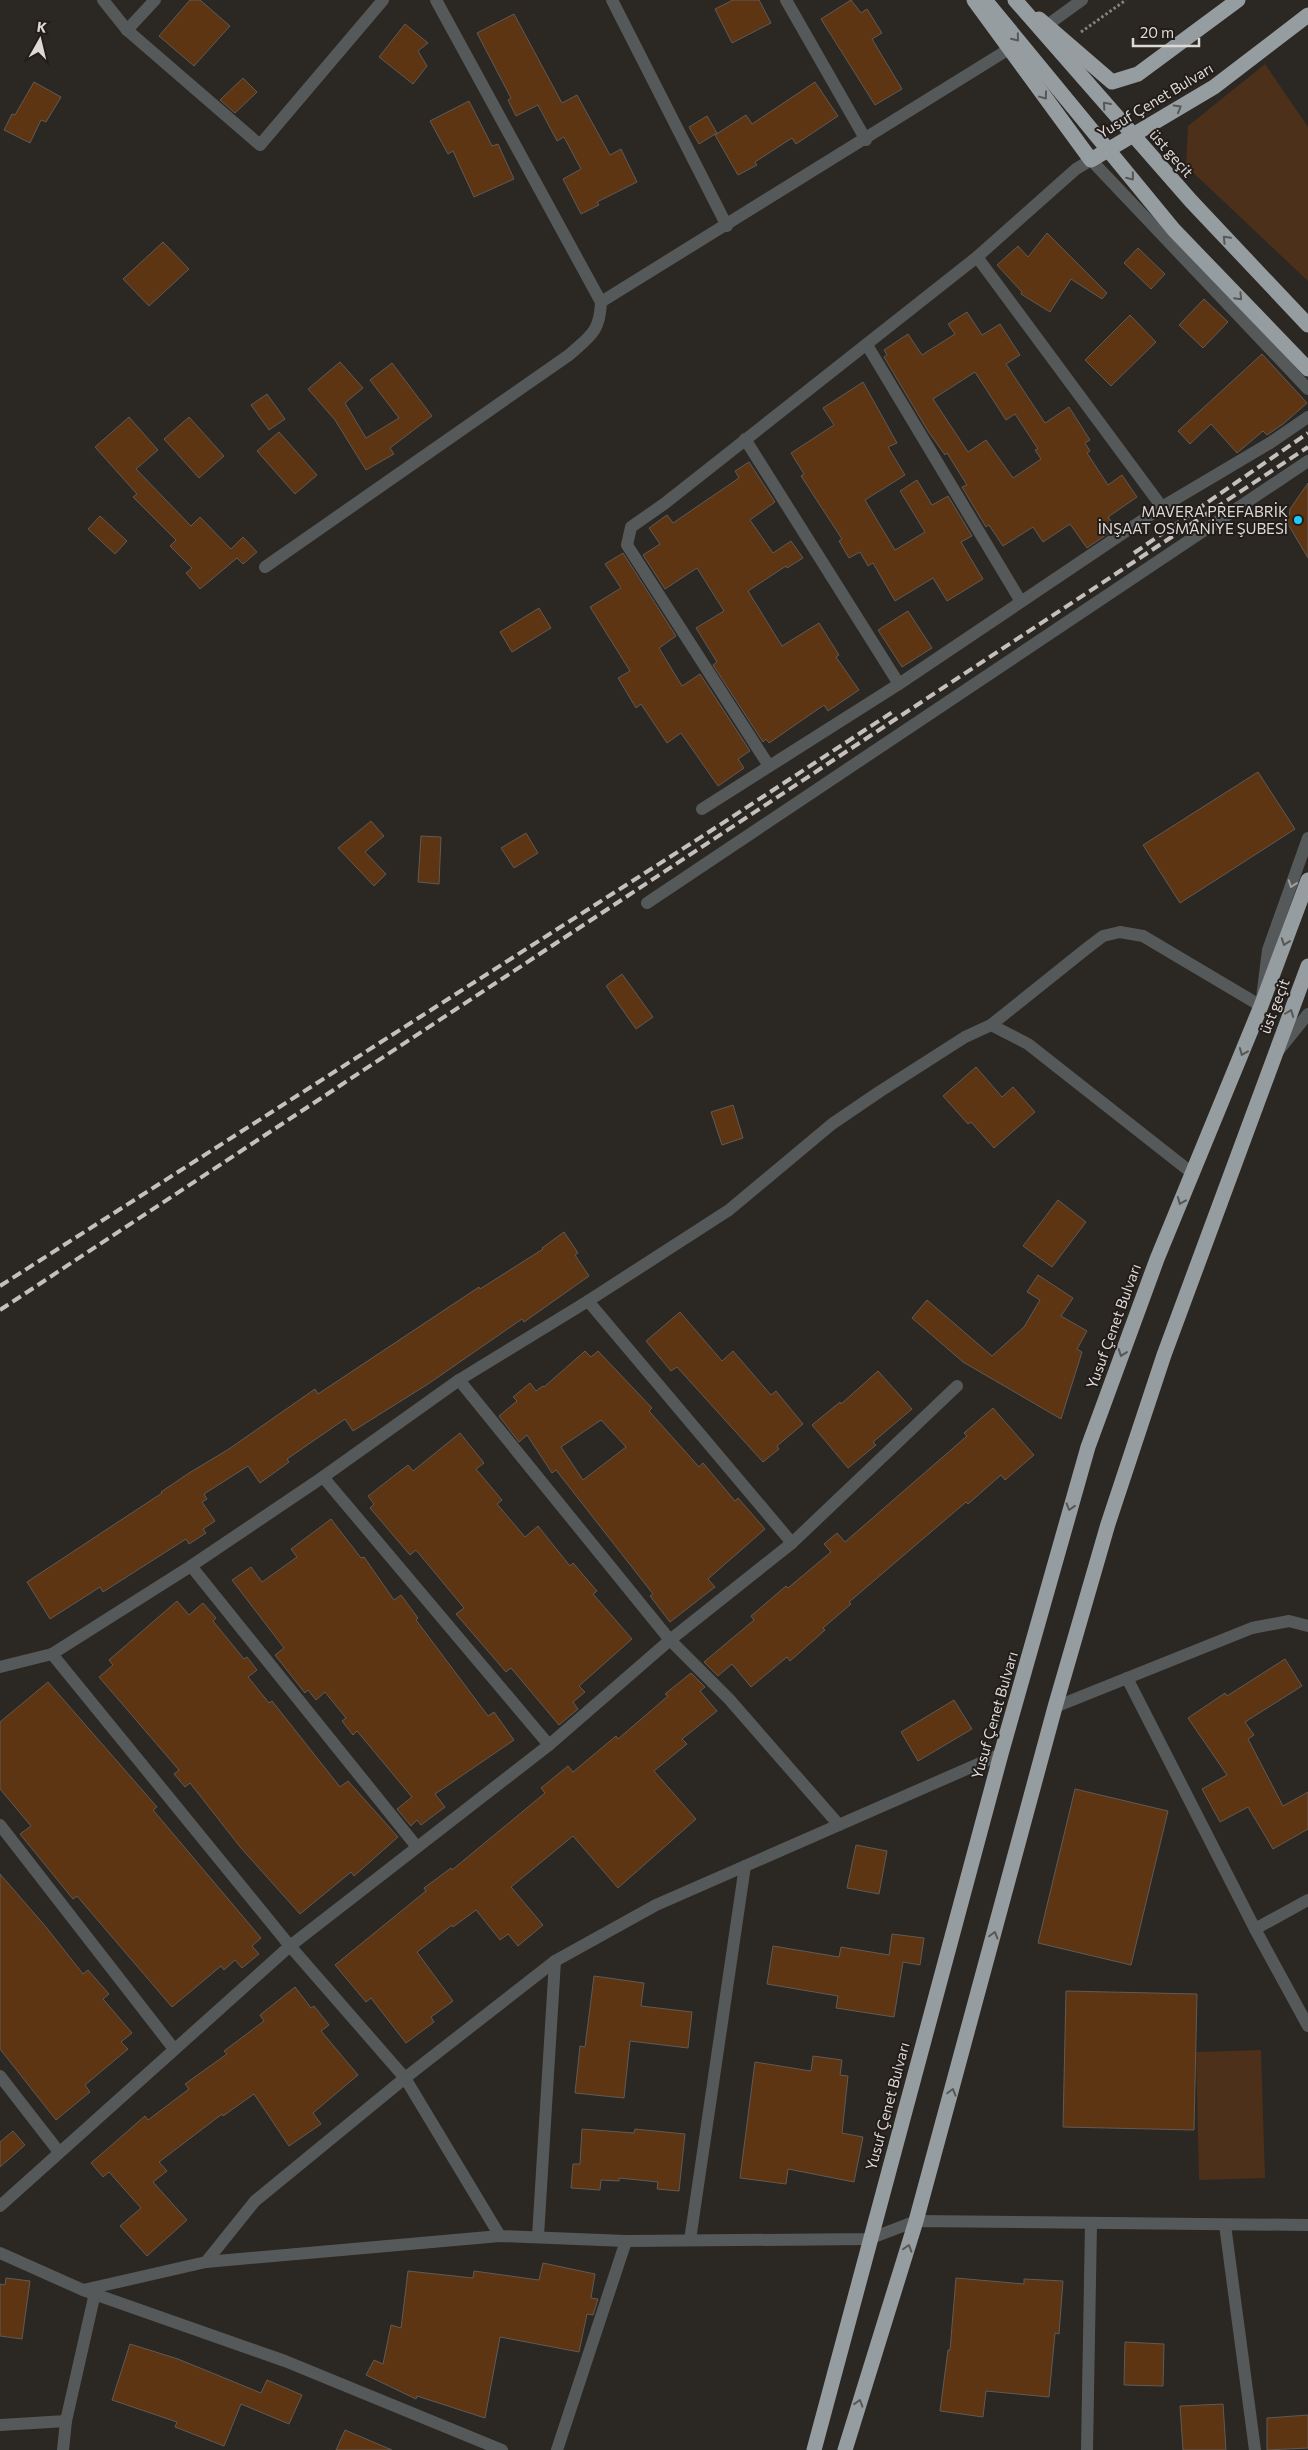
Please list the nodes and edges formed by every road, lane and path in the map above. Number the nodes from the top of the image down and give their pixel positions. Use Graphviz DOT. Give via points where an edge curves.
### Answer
graph roads {
  1 [pos="103,0"];
  2 [pos="155,0"];
  3 [pos="383,0"];
  4 [pos="436,0"];
  5 [pos="612,0"];
  6 [pos="786,0"];
  7 [pos="974,0"];
  8 [pos="985,0"];
  9 [pos="1015,0"];
  10 [pos="1022,0"];
  11 [pos="1082,0"];
  12 [pos="1126,0"];
  13 [pos="1238,0"];
  14 [pos="1308,15"];
  15 [pos="1046,26"];
  16 [pos="128,30"];
  17 [pos="1074,37"];
  18 [pos="1009,49"];
  19 [pos="866,140"];
  20 [pos="1091,160"];
  21 [pos="727,226"];
  22 [pos="977,257"];
  23 [pos="601,302"];
  24 [pos="1308,325"];
  25 [pos="867,344"];
  26 [pos="1308,369"];
  27 [pos="1308,389"];
  28 [pos="1308,417"];
  29 [pos="746,439"];
  30 [pos="1308,461"];
  31 [pos="1162,507"];
  32 [pos="266,567"];
  33 [pos="1020,600"];
  34 [pos="898,684"];
  35 [pos="770,766"];
  36 [pos="702,809"];
  37 [pos="1308,838"];
  38 [pos="1308,880"];
  39 [pos="647,903"];
  40 [pos="1308,966"];
  41 [pos="1261,1006"];
  42 [pos="1308,1014"];
  43 [pos="991,1026"];
  44 [pos="1273,1058"];
  45 [pos="1192,1173"];
  46 [pos="588,1301"];
  47 [pos="458,1380"];
  48 [pos="957,1386"];
  49 [pos="323,1477"];
  50 [pos="792,1543"];
  51 [pos="191,1566"];
  52 [pos="1308,1626"];
  53 [pos="670,1640"];
  54 [pos="52,1654"];
  55 [pos="0,1667"];
  56 [pos="1127,1678"];
  57 [pos="1055,1707"];
  58 [pos="549,1745"];
  59 [pos="1001,1754"];
  60 [pos="0,1825"];
  61 [pos="839,1825"];
  62 [pos="417,1847"];
  63 [pos="745,1866"];
  64 [pos="1308,1900"];
  65 [pos="1255,1929"];
  66 [pos="290,1946"];
  67 [pos="555,1962"];
  68 [pos="1308,2026"];
  69 [pos="174,2050"];
  70 [pos="0,2076"];
  71 [pos="404,2078"];
  72 [pos="60,2152"];
  73 [pos="0,2206"];
  74 [pos="916,2220"];
  75 [pos="1091,2223"];
  76 [pos="1308,2225"];
  77 [pos="1225,2226"];
  78 [pos="500,2236"];
  79 [pos="538,2236"];
  80 [pos="869,2239"];
  81 [pos="626,2240"];
  82 [pos="690,2240"];
  83 [pos="0,2253"];
  84 [pos="206,2262"];
  85 [pos="89,2292"];
  86 [pos="66,2422"];
  87 [pos="0,2425"];
  88 [pos="63,2450"];
  89 [pos="502,2450"];
  90 [pos="557,2450"];
  91 [pos="814,2450"];
  92 [pos="844,2450"];
  93 [pos="1087,2450"];
  94 [pos="1255,2450"];
  1 -- 16 [label="street"];
  2 -- 16 [label="street"];
  3 -- 16 [label="street" via="260,146"];
  4 -- 23 [label="street"];
  5 -- 21 [label="street"];
  6 -- 19 [label="street"];
  7 -- 18 [label="highway"];
  8 -- 26 [label="highway, one-way, bridge" via="1174,230"];
  24 -- 9 [label="highway, üst geçit, one-way, bridge" via="1191,201"];
  10 -- 15 [label="highway"];
  11 -- 15 [label="street"];
  12 -- 17 [label="path"];
  13 -- 15 [label="highway, Yusuf Çenet Bulvarı" via="1138,74 1112,82"];
  20 -- 14 [label="highway, Yusuf Çenet Bulvarı, one-way" via="1214,87"];
  18 -- 19 [label="street"];
  18 -- 20 [label="highway, one-way"];
  19 -- 21 [label="street"];
  20 -- 22 [label="street" via="1076,169"];
  20 -- 27 [label="street"];
  21 -- 23 [label="street"];
  22 -- 25 [label="street"];
  22 -- 31 [label="street"];
  23 -- 32 [label="street" via="600,321 569,354"];
  25 -- 29 [label="street"];
  25 -- 33 [label="street"];
  28 -- 31 [label="street"];
  29 -- 34 [label="street"];
  29 -- 35 [label="street" via="631,527 626,545"];
  30 -- 39 [label="street"];
  31 -- 33 [label="street"];
  33 -- 34 [label="street"];
  34 -- 35 [label="street"];
  35 -- 36 [label="street"];
  37 -- 41 [label="street, one-way" via="1268,950"];
  38 -- 41 [label="highway, Yusuf Çenet Bulvarı, one-way"];
  44 -- 40 [label="highway, üst geçit, one-way"];
  41 -- 43 [label="street" via="1143,936 1120,932 1103,936"];
  41 -- 45 [label="highway, Yusuf Çenet Bulvarı, one-way"];
  42 -- 44 [label="street"];
  43 -- 45 [label="street" via="1028,1044"];
  43 -- 46 [label="street" via="965,1037 832,1124 729,1210"];
  44 -- 57 [label="highway" via="1141,1419"];
  45 -- 59 [label="highway, Yusuf Çenet Bulvarı, one-way" via="1088,1447"];
  46 -- 47 [label="street"];
  46 -- 50 [label="street"];
  47 -- 49 [label="street"];
  47 -- 53 [label="street"];
  48 -- 50 [label="street"];
  49 -- 51 [label="street"];
  49 -- 58 [label="street"];
  50 -- 53 [label="street"];
  51 -- 54 [label="street"];
  51 -- 62 [label="street"];
  52 -- 56 [label="street" via="1289,1621 1252,1628"];
  53 -- 58 [label="street"];
  53 -- 61 [label="street" via="729,1699"];
  54 -- 55 [label="street"];
  54 -- 66 [label="street"];
  56 -- 57 [label="street"];
  56 -- 65 [label="street"];
  74 -- 57 [label="highway, one-way"];
  58 -- 62 [label="street"];
  59 -- 61 [label="street"];
  59 -- 80 [label="highway, Yusuf Çenet Bulvarı"];
  60 -- 69 [label="street"];
  61 -- 63 [label="street"];
  62 -- 66 [label="street"];
  63 -- 67 [label="street" via="656,1905"];
  63 -- 82 [label="street"];
  64 -- 65 [label="street"];
  65 -- 68 [label="street"];
  66 -- 69 [label="street"];
  66 -- 71 [label="street"];
  67 -- 71 [label="street"];
  67 -- 79 [label="street"];
  69 -- 72 [label="street"];
  70 -- 72 [label="street"];
  71 -- 78 [label="street"];
  71 -- 84 [label="street" via="255,2201"];
  72 -- 73 [label="street"];
  74 -- 75 [label="street"];
  74 -- 80 [label="street"];
  92 -- 74 [label="highway, one-way"];
  75 -- 77 [label="street"];
  75 -- 93 [label="street"];
  76 -- 77 [label="street"];
  77 -- 94 [label="street"];
  78 -- 79 [label="street"];
  78 -- 84 [label="street"];
  79 -- 81 [label="street"];
  80 -- 82 [label="street"];
  80 -- 91 [label="highway, Yusuf Çenet Bulvarı"];
  81 -- 82 [label="street"];
  81 -- 90 [label="street"];
  83 -- 85 [label="street"];
  84 -- 85 [label="street"];
  85 -- 86 [label="street"];
  85 -- 89 [label="street" via="285,2361"];
  86 -- 87 [label="street"];
  86 -- 88 [label="street"];
}
